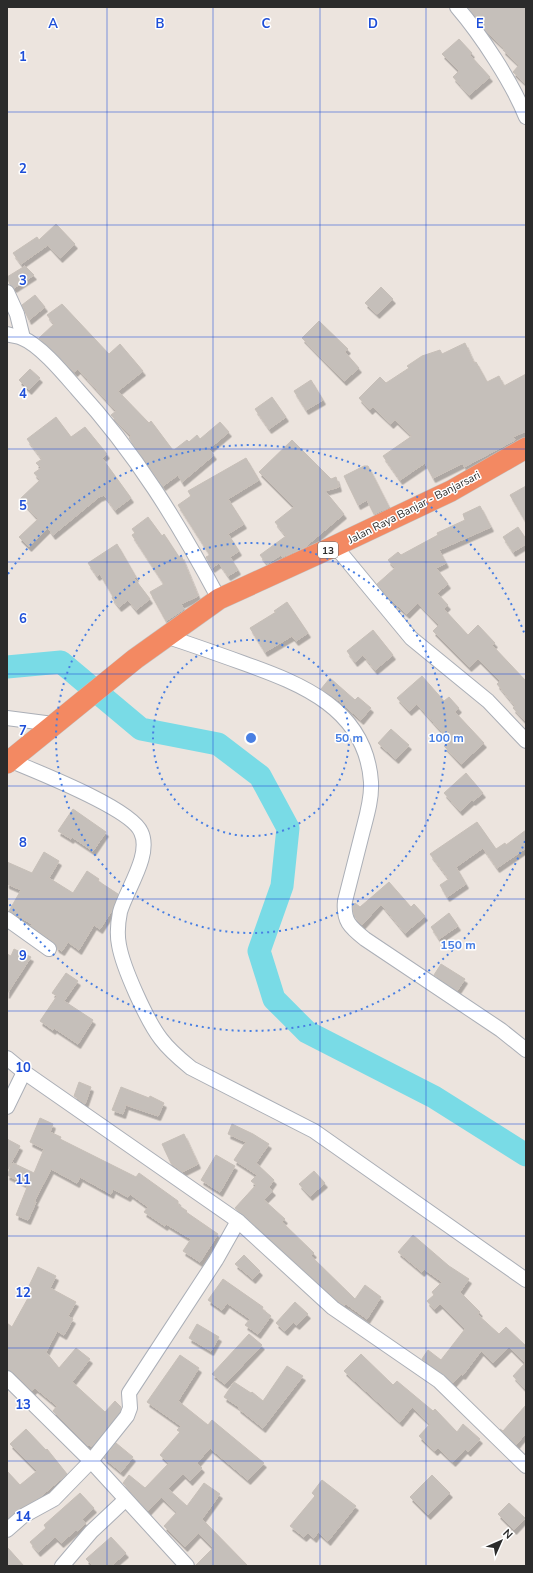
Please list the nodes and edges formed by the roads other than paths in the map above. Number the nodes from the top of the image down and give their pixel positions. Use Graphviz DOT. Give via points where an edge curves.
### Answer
graph roads {
  1 [pos="457,7"];
  2 [pos="526,117"];
  3 [pos="7,292"];
  4 [pos="7,334"];
  5 [pos="23,338"];
  6 [pos="526,448"];
  7 [pos="335,546"];
  8 [pos="219,599"];
  9 [pos="168,636"];
  10 [pos="7,718"];
  11 [pos="60,719"];
  12 [pos="526,740"];
  13 [pos="8,761"];
  14 [pos="7,919"];
  15 [pos="49,949"];
  16 [pos="526,1050"];
  17 [pos="7,1058"];
  18 [pos="24,1072"];
  19 [pos="7,1107"];
  20 [pos="238,1221"];
  21 [pos="526,1280"];
  22 [pos="9,1383"];
  23 [pos="91,1461"];
  24 [pos="526,1466"];
  25 [pos="125,1500"];
  26 [pos="7,1530"];
  27 [pos="62,1566"];
  28 [pos="187,1566"];
  1 -- 2 [label="street" via="502,72"];
  3 -- 5 [label="street" via="17,314"];
  4 -- 5 [label="street"];
  5 -- 8 [label="street" via="54,364 88,401 131,455 180,527"];
  6 -- 7 [label="highway, Jalan Raya Banjar - Banjarsari / 13" via="451,491"];
  7 -- 8 [label="highway, Jalan Raya Banjar - Banjarsari / 13"];
  7 -- 12 [label="street" via="411,638 488,701"];
  8 -- 9 [label="highway, Jalan Raya Banjar - Banjarsari / 13"];
  9 -- 11 [label="highway, Jalan Raya Banjar - Banjarsari / 13"];
  9 -- 16 [label="street" via="282,677 318,696 342,715 356,732 367,756 372,783 368,810 345,901 344,912 347,922 365,939"];
  10 -- 11 [label="street"];
  11 -- 13 [label="highway, 13"];
  13 -- 21 [label="street" via="78,789 124,815 134,822 141,832 144,846 120,912 118,944 149,1022 174,1054 191,1068 314,1131"];
  14 -- 15 [label="street"];
  17 -- 18 [label="street"];
  18 -- 19 [label="street"];
  18 -- 20 [label="street"];
  20 -- 23 [label="street" via="216,1260 129,1393 130,1408 126,1416"];
  20 -- 24 [label="street" via="333,1308 439,1381"];
  22 -- 23 [label="street"];
  23 -- 25 [label="street"];
  23 -- 26 [label="street" via="50,1503 23,1516"];
  25 -- 27 [label="street" via="91,1532"];
  25 -- 28 [label="street"];
}
